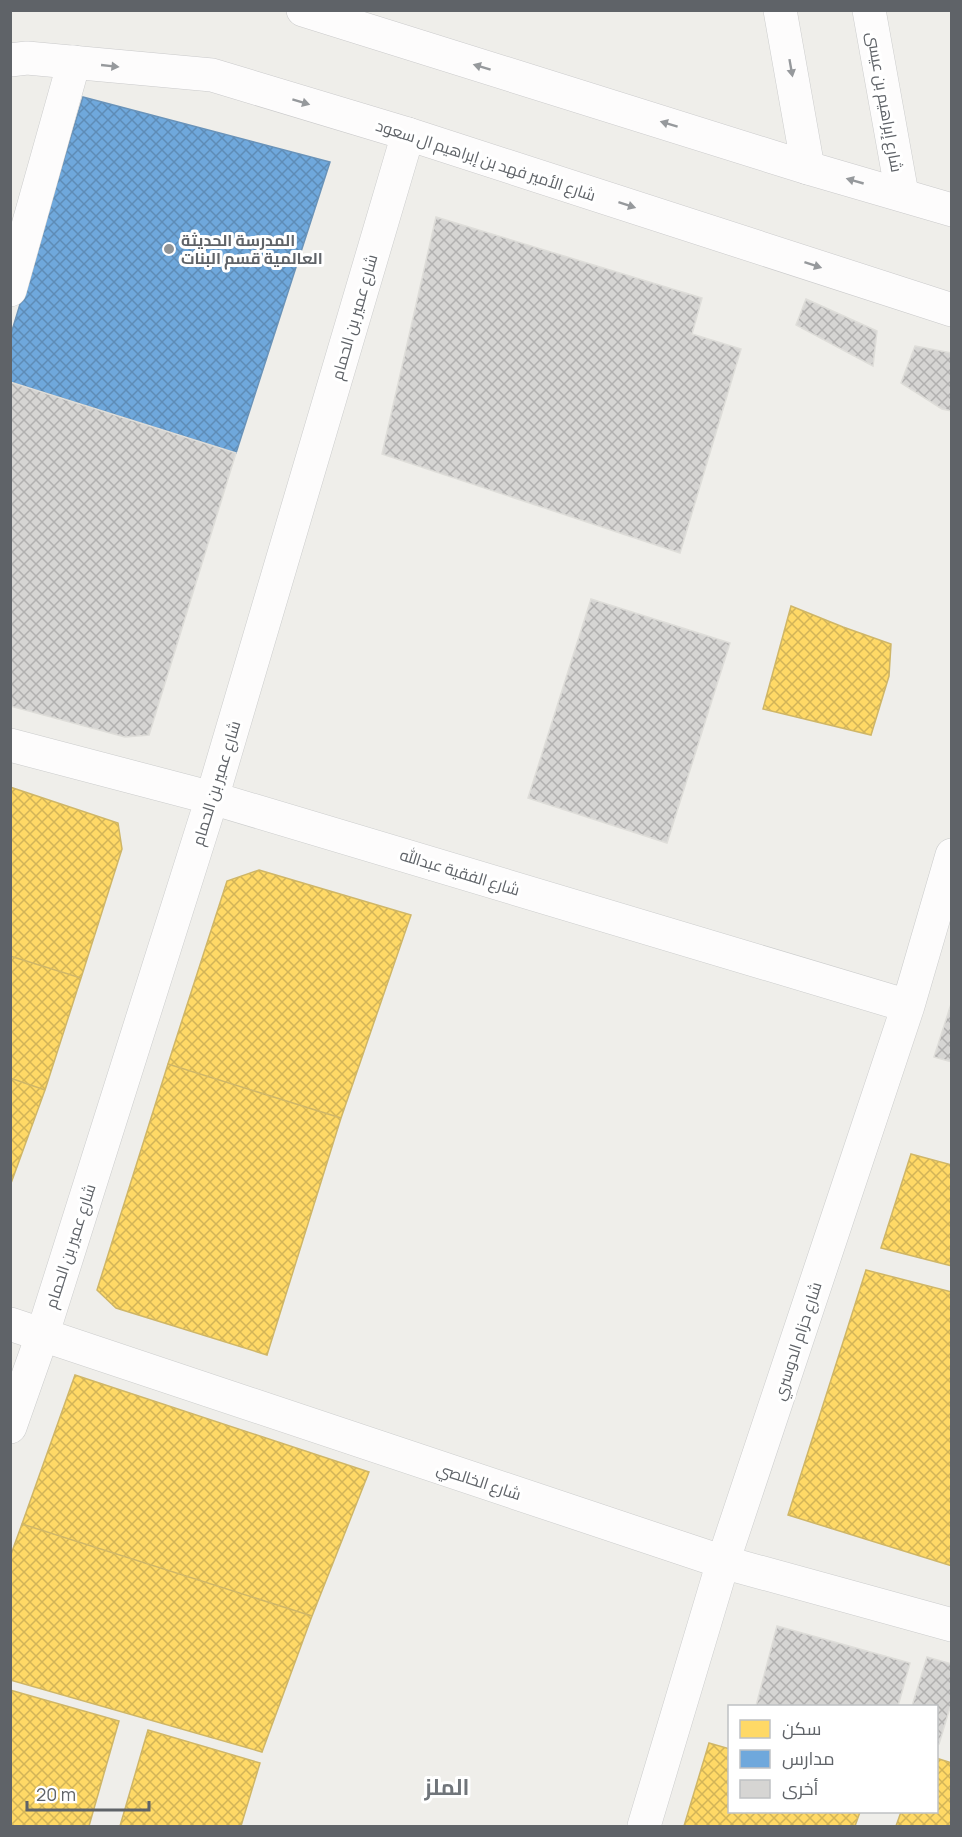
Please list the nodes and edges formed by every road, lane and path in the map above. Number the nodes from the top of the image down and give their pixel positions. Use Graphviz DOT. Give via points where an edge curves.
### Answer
graph roads {
  1 [pos="303,10"];
  2 [pos="780,10"];
  3 [pos="869,10"];
  4 [pos="10,60"];
  5 [pos="74,62"];
  6 [pos="408,134"];
  7 [pos="808,168"];
  8 [pos="902,194"];
  9 [pos="951,210"];
  10 [pos="10,290"];
  11 [pos="951,310"];
  12 [pos="10,745"];
  13 [pos="212,798"];
  14 [pos="951,855"];
  15 [pos="908,1006"];
  16 [pos="10,1324"];
  17 [pos="42,1336"];
  18 [pos="10,1427"];
  19 [pos="723,1562"];
  20 [pos="951,1625"];
  21 [pos="644,1827"];
  7 -- 1 [label="street, one-way"];
  2 -- 7 [label="street, one-way"];
  3 -- 8 [label="street, شارع إبراهيم بن عيسى"];
  4 -- 5 [label="street, شارع الأمير فهد بن إبراهيم ال سعود"];
  5 -- 6 [label="street, شارع الأمير فهد بن إبراهيم ال سعود, one-way" via="212,75"];
  5 -- 10 [label="street"];
  6 -- 11 [label="street, شارع الأمير فهد بن إبراهيم ال سعود, one-way"];
  6 -- 13 [label="street, شارع عمير بن الحمام"];
  8 -- 7 [label="street, one-way"];
  8 -- 9 [label="street"];
  12 -- 13 [label="street, شارع الفقية عبدالله"];
  13 -- 15 [label="street, شارع الفقية عبدالله"];
  13 -- 17 [label="street, شارع عمير بن الحمام"];
  14 -- 15 [label="street, شارع حزام الدوسري"];
  15 -- 19 [label="street, شارع حزام الدوسري"];
  16 -- 17 [label="street, شارع الخالصي"];
  17 -- 18 [label="street, شارع عمير بن الحمام"];
  17 -- 19 [label="street, شارع الخالصي"];
  19 -- 20 [label="street, شارع الخالصي"];
  19 -- 21 [label="street, شارع حزام الدوسري"];
}
